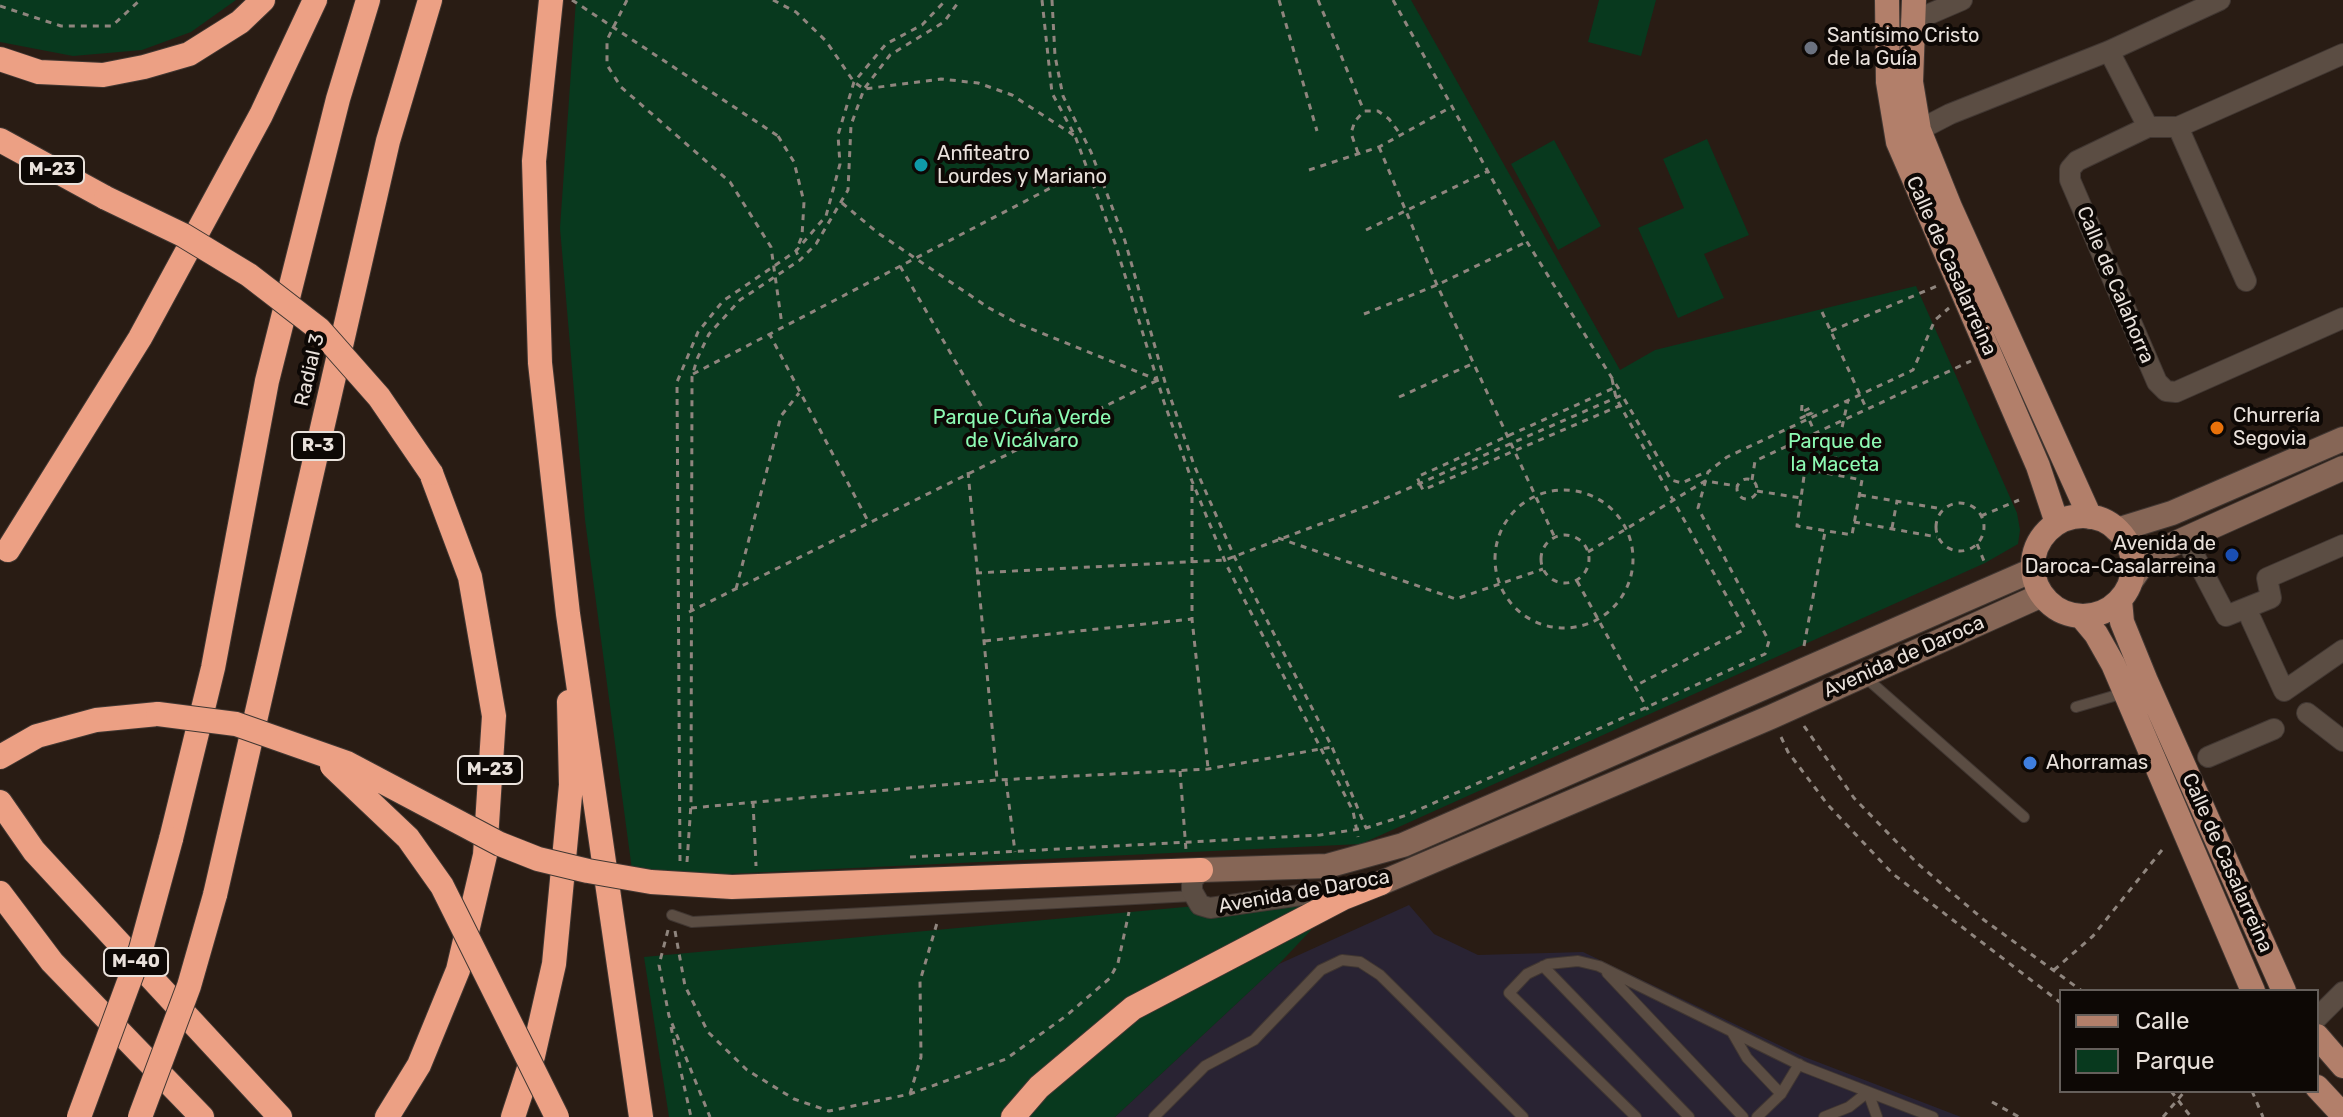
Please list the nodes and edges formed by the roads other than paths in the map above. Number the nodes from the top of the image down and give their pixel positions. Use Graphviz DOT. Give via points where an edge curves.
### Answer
graph roads {
  1 [pos="263,0"];
  2 [pos="315,0"];
  3 [pos="368,0"];
  4 [pos="430,0"];
  5 [pos="551,0"];
  6 [pos="1887,0"];
  7 [pos="1962,0"];
  8 [pos="2220,0"];
  9 [pos="1912,11"];
  10 [pos="2109,51"];
  11 [pos="2343,54"];
  12 [pos="0,59"];
  13 [pos="2148,127"];
  14 [pos="2178,127"];
  15 [pos="1909,136"];
  16 [pos="0,140"];
  17 [pos="2246,281"];
  18 [pos="2343,318"];
  19 [pos="2343,439"];
  20 [pos="2343,468"];
  21 [pos="2090,517"];
  22 [pos="2057,523"];
  23 [pos="2117,530"];
  24 [pos="2343,545"];
  25 [pos="8,550"];
  26 [pos="2192,551"];
  27 [pos="2033,570"];
  28 [pos="2125,590"];
  29 [pos="2042,595"];
  30 [pos="568,614"];
  31 [pos="2081,616"];
  32 [pos="2251,619"];
  33 [pos="2343,650"];
  34 [pos="1863,675"];
  35 [pos="2124,693"];
  36 [pos="2076,707"];
  37 [pos="2307,713"];
  38 [pos="2274,729"];
  39 [pos="2343,741"];
  40 [pos="295,744"];
  41 [pos="0,757"];
  42 [pos="2208,757"];
  43 [pos="0,802"];
  44 [pos="2024,817"];
  45 [pos="1201,870"];
  46 [pos="1381,883"];
  47 [pos="0,893"];
  48 [pos="1193,896"];
  49 [pos="672,915"];
  50 [pos="1543,966"];
  51 [pos="1603,968"];
  52 [pos="2252,989"];
  53 [pos="2283,989"];
  54 [pos="2343,992"];
  55 [pos="2319,1016"];
  56 [pos="1732,1032"];
  57 [pos="2319,1038"];
  58 [pos="1799,1064"];
  59 [pos="2343,1066"];
  60 [pos="2319,1089"];
  61 [pos="1868,1092"];
  62 [pos="1781,1094"];
  63 [pos="2343,1115"];
  64 [pos="79,1117"];
  65 [pos="140,1117"];
  66 [pos="202,1117"];
  67 [pos="280,1117"];
  68 [pos="387,1117"];
  69 [pos="513,1117"];
  70 [pos="557,1117"];
  71 [pos="641,1117"];
  72 [pos="1013,1117"];
  73 [pos="1154,1117"];
  74 [pos="1523,1117"];
  75 [pos="1636,1117"];
  76 [pos="1689,1117"];
  77 [pos="1743,1117"];
  78 [pos="1757,1117"];
  79 [pos="1824,1117"];
  80 [pos="1877,1117"];
  81 [pos="1933,1117"];
  1 -- 12 [label="highway" via="240,22 189,54 144,67 103,75 39,72"];
  2 -- 25 [label="highway" via="261,115 140,338"];
  3 -- 64 [label="highway, Radial 3, bridge" via="267,381 213,668 171,839 127,990"];
  4 -- 65 [label="highway, Radial 3 / R-3, bridge" via="388,141 215,895 189,986"];
  5 -- 30 [label="highway" via="534,161 540,363"];
  6 -- 15 [label="main road, Calle de Casalarreina" via="1888,82"];
  7 -- 9 [label="street"];
  8 -- 10 [label="street"];
  9 -- 15 [label="main road, Calle de Casalarreina"];
  10 -- 13 [label="street"];
  10 -- 15 [label="street" via="1950,114"];
  11 -- 14 [label="street, Calle de Calahorra"];
  13 -- 14 [label="street, Calle de Calahorra"];
  13 -- 18 [label="street, Calle de Calahorra" via="2077,161 2070,180 2157,382 2166,391 2176,392"];
  14 -- 17 [label="street"];
  15 -- 21 [label="main road, Calle de Casalarreina" via="1956,220"];
  15 -- 22 [label="main road, Calle de Casalarreina" via="1960,287 2038,466"];
  16 -- 68 [label="highway, M-23, bridge" via="183,235 249,275 319,329 379,397 431,473 470,577 494,716 485,855 458,970 419,1065"];
  19 -- 23 [label="main road" via="2172,513"];
  20 -- 28 [label="main road" via="2149,555"];
  21 -- 22 [label="main road"];
  21 -- 23 [label="main road"];
  22 -- 27 [label="main road" via="2038,543"];
  23 -- 28 [label="main road" via="2131,553"];
  24 -- 26 [label="street" via="2267,578 2271,598 2226,616"];
  27 -- 29 [label="main road"];
  27 -- 45 [label="main road, Avenida de Daroca" via="1403,845 1327,866"];
  28 -- 31 [label="main road" via="2095,615"];
  28 -- 53 [label="main road, Calle de Casalarreina" via="2122,622"];
  29 -- 31 [label="main road" via="2053,606"];
  29 -- 34 [label="main road, Avenida de Daroca"];
  30 -- 69 [label="highway" via="571,785 554,964"];
  30 -- 71 [label="highway"];
  31 -- 35 [label="main road, Calle de Casalarreina" via="2102,644"];
  32 -- 33 [label="street" via="2284,691"];
  34 -- 44 [label="lane"];
  34 -- 46 [label="main road, Avenida de Daroca"];
  35 -- 36 [label="lane"];
  35 -- 52 [label="main road, Calle de Casalarreina"];
  37 -- 39 [label="street"];
  38 -- 42 [label="street"];
  40 -- 41 [label="highway, bridge" via="236,724 158,714 96,720 37,736"];
  40 -- 45 [label="highway, bridge" via="347,763 538,859 651,882 732,887"];
  40 -- 70 [label="highway, bridge" via="340,771 408,838 442,886"];
  43 -- 67 [label="highway, M-40" via="34,851"];
  45 -- 48 [label="street, Avenida de Daroca" via="1192,881"];
  46 -- 48 [label="street, Avenida de Daroca" via="1210,908"];
  46 -- 72 [label="highway" via="1133,1008 1039,1087"];
  47 -- 66 [label="highway, M-40" via="52,962"];
  48 -- 49 [label="lane" via="692,922"];
  50 -- 51 [label="lane" via="1578,961"];
  50 -- 75 [label="lane" via="1509,993"];
  50 -- 76 [label="lane"];
  51 -- 56 [label="lane"];
  51 -- 77 [label="lane"];
  54 -- 55 [label="street"];
  56 -- 58 [label="lane"];
  56 -- 62 [label="lane" via="1747,1058"];
  57 -- 59 [label="main road"];
  58 -- 61 [label="lane"];
  58 -- 62 [label="lane"];
  60 -- 63 [label="main road"];
  61 -- 79 [label="lane"];
  61 -- 80 [label="lane"];
  61 -- 81 [label="lane"];
  62 -- 78 [label="lane"];
  73 -- 74 [label="lane" via="1205,1066 1254,1040 1321,970 1342,960 1360,962 1380,975"];
}
